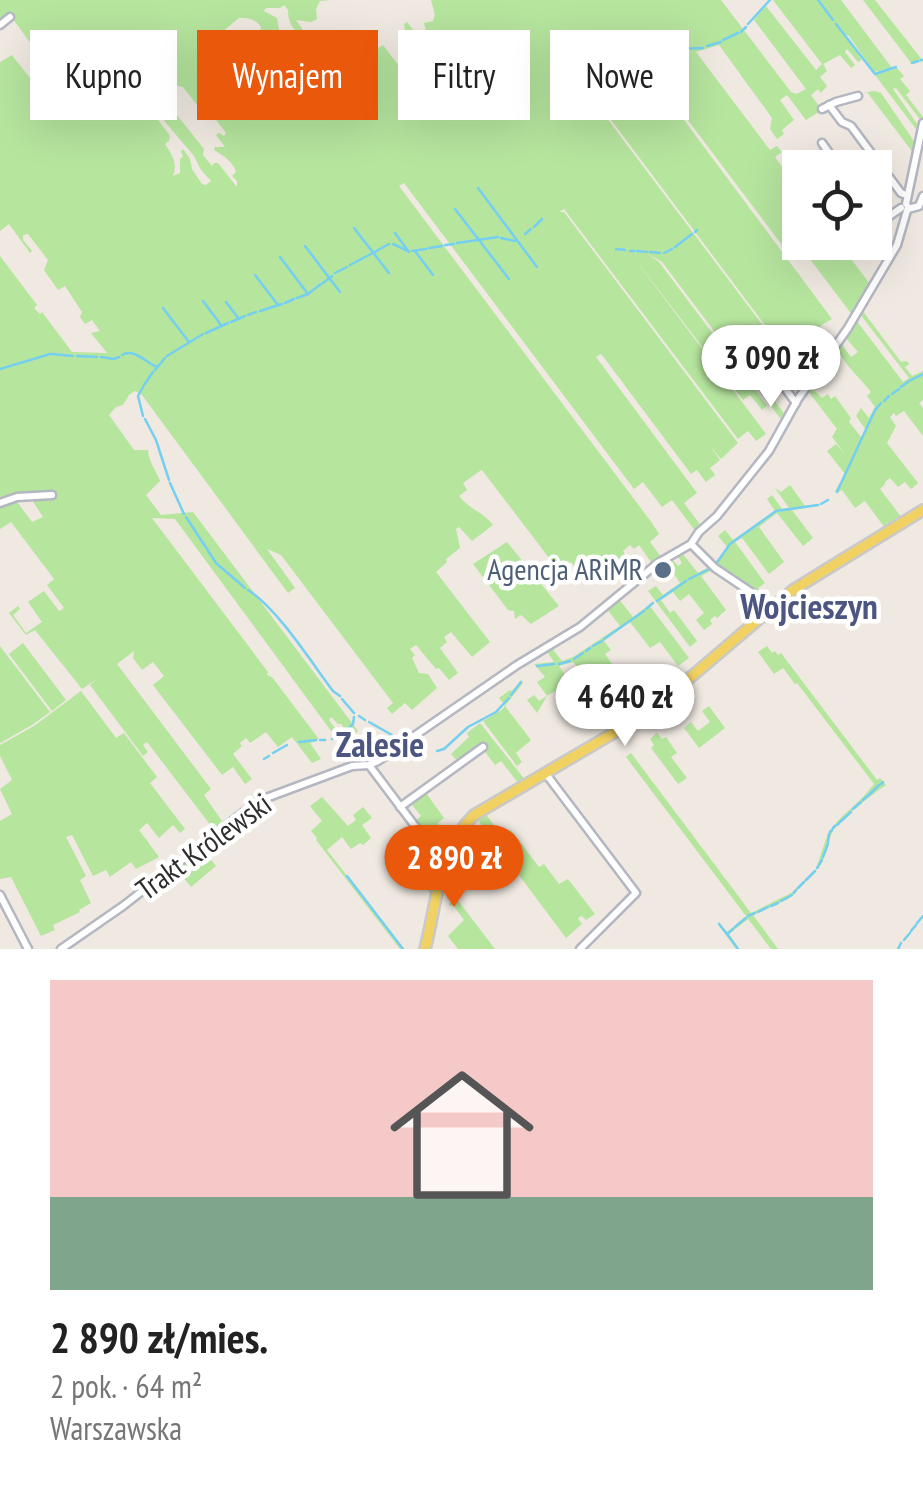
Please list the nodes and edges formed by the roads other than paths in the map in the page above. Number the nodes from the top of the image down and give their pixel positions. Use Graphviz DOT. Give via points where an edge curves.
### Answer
graph roads {
  1 [pos="10,18"];
  2 [pos="0,25"];
  3 [pos="858,96"];
  4 [pos="923,124"];
  5 [pos="822,143"];
  6 [pos="827,150"];
  7 [pos="921,200"];
  8 [pos="905,205"];
  9 [pos="892,214"];
  10 [pos="750,342"];
  11 [pos="796,403"];
  12 [pos="52,495"];
  13 [pos="0,504"];
  14 [pos="923,510"];
  15 [pos="690,544"];
  16 [pos="773,607"];
  17 [pos="483,747"];
  18 [pos="369,765"];
  19 [pos="546,774"];
  20 [pos="400,806"];
  21 [pos="444,862"];
  22 [pos="0,895"];
  23 [pos="28,949"];
  24 [pos="61,949"];
  25 [pos="426,949"];
  26 [pos="580,949"];
  1 -- 2 [label="street"];
  3 -- 8 [label="street" via="826,107 850,126"];
  4 -- 8 [label="street, Trakt Królewski"];
  5 -- 6 [label="street"];
  7 -- 8 [label="street"];
  8 -- 9 [label="street"];
  8 -- 11 [label="street, Trakt Królewski" via="900,239"];
  10 -- 11 [label="street"];
  11 -- 15 [label="street, Trakt Królewski" via="770,451"];
  12 -- 13 [label="street"];
  14 -- 16 [label="main road"];
  15 -- 16 [label="street"];
  15 -- 18 [label="street, Trakt Królewski" via="580,628"];
  16 -- 19 [label="main road" via="661,703"];
  17 -- 20 [label="street"];
  18 -- 20 [label="street"];
  18 -- 24 [label="street, Trakt Królewski" via="246,808"];
  19 -- 21 [label="main road" via="478,812 458,832"];
  19 -- 26 [label="street" via="636,894"];
  20 -- 21 [label="street"];
  21 -- 25 [label="main road"];
  22 -- 23 [label="street"];
}
